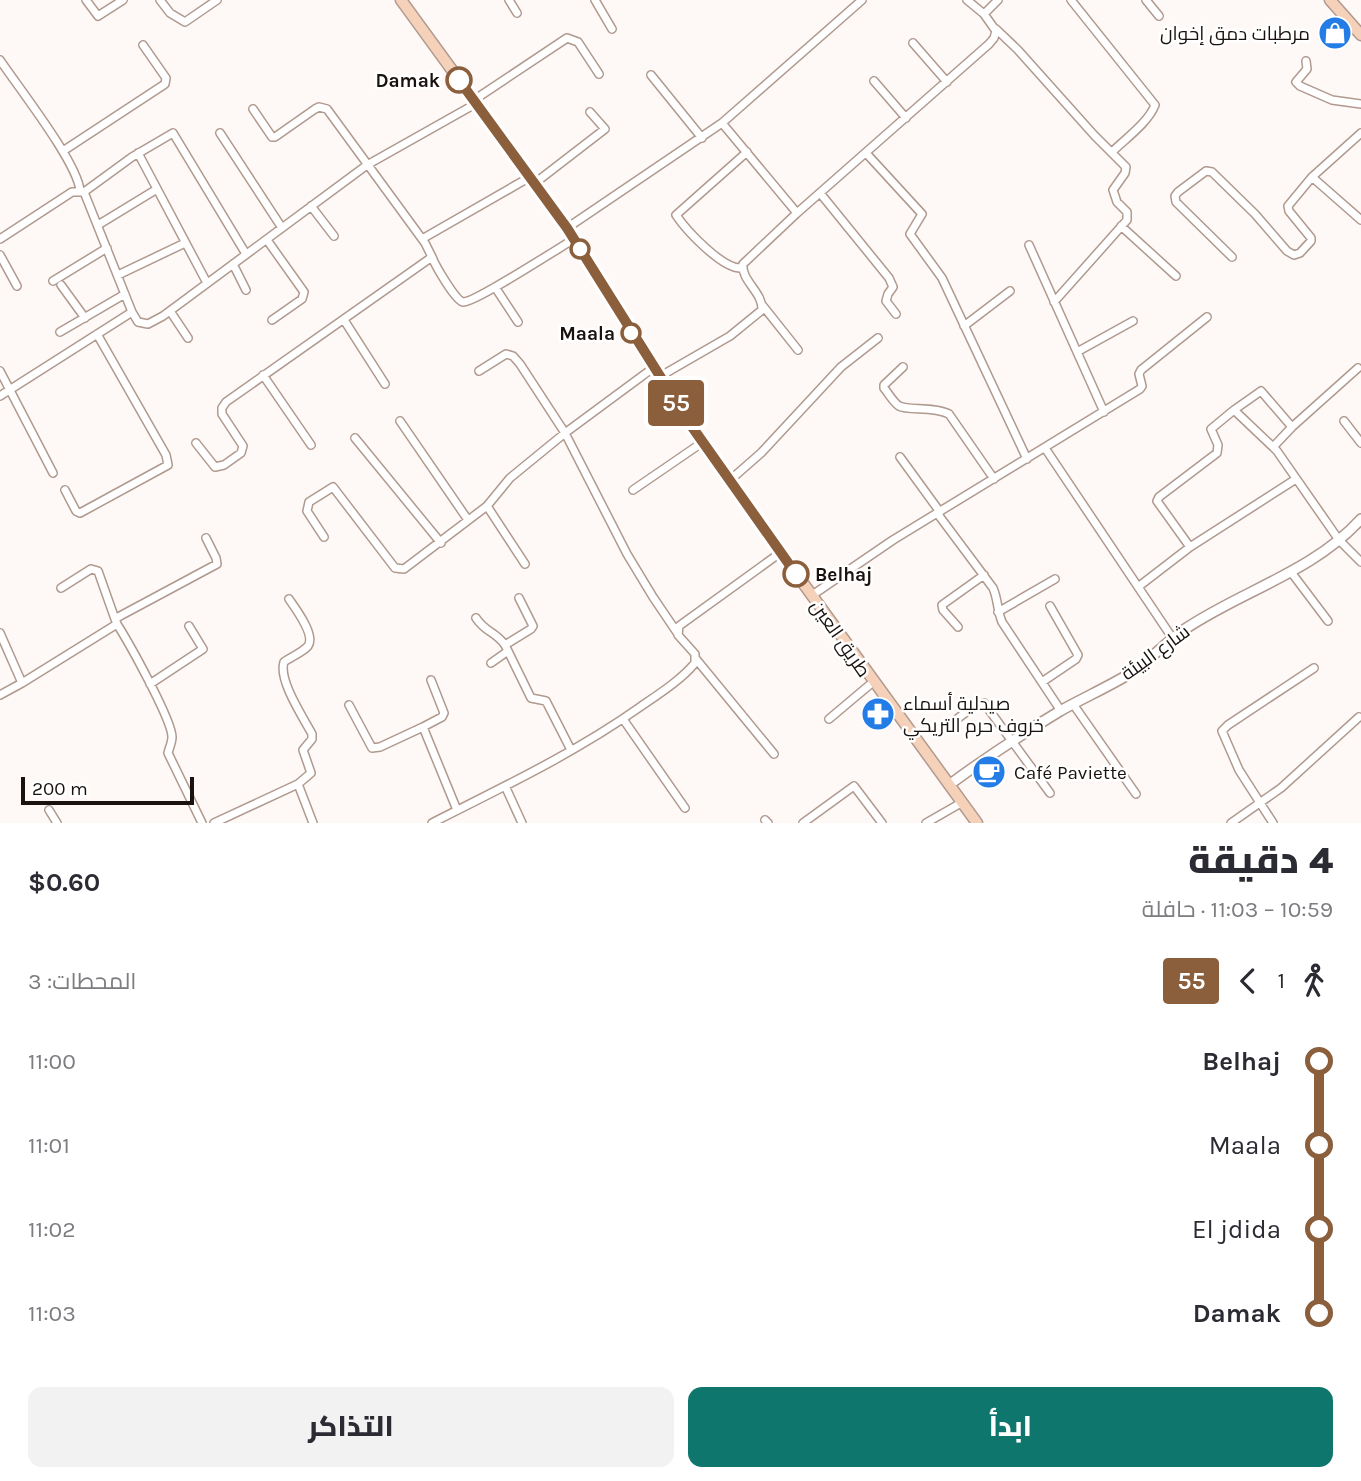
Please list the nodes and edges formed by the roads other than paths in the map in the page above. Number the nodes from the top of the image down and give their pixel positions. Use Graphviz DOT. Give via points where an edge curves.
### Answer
graph roads {
  1 [pos="86,0"];
  2 [pos="123,0"];
  3 [pos="160,0"];
  4 [pos="217,0"];
  5 [pos="509,0"];
  6 [pos="595,0"];
  7 [pos="862,0"];
  8 [pos="967,0"];
  9 [pos="998,0"];
  10 [pos="1071,0"];
  11 [pos="1146,0"];
  12 [pos="1330,0"];
  13 [pos="406,2"];
  14 [pos="517,13"];
  15 [pos="984,14"];
  16 [pos="1159,16"];
  17 [pos="612,29"];
  18 [pos="996,29"];
  19 [pos="1361,35"];
  20 [pos="914,43"];
  21 [pos="143,45"];
  22 [pos="0,60"];
  23 [pos="1306,61"];
  24 [pos="599,74"];
  25 [pos="652,75"];
  26 [pos="874,80"];
  27 [pos="947,82"];
  28 [pos="476,102"];
  29 [pos="1361,104"];
  30 [pos="253,109"];
  31 [pos="590,112"];
  32 [pos="906,118"];
  33 [pos="722,123"];
  34 [pos="220,133"];
  35 [pos="1361,133"];
  36 [pos="702,138"];
  37 [pos="63,151"];
  38 [pos="747,152"];
  39 [pos="1112,152"];
  40 [pos="138,153"];
  41 [pos="866,153"];
  42 [pos="367,165"];
  43 [pos="1312,177"];
  44 [pos="533,180"];
  45 [pos="157,189"];
  46 [pos="82,192"];
  47 [pos="820,193"];
  48 [pos="311,206"];
  49 [pos="797,213"];
  50 [pos="1361,220"];
  51 [pos="98,225"];
  52 [pos="1121,226"];
  53 [pos="0,227"];
  54 [pos="282,228"];
  55 [pos="567,228"];
  56 [pos="334,236"];
  57 [pos="3,237"];
  58 [pos="422,239"];
  59 [pos="574,239"];
  60 [pos="267,240"];
  61 [pos="185,243"];
  62 [pos="1030,245"];
  63 [pos="107,248"];
  64 [pos="246,254"];
  65 [pos="0,255"];
  66 [pos="432,257"];
  67 [pos="1233,257"];
  68 [pos="233,264"];
  69 [pos="742,268"];
  70 [pos="118,275"];
  71 [pos="1176,276"];
  72 [pos="53,281"];
  73 [pos="206,283"];
  74 [pos="61,285"];
  75 [pos="17,286"];
  76 [pos="495,287"];
  77 [pos="246,290"];
  78 [pos="1010,291"];
  79 [pos="125,294"];
  80 [pos="1054,302"];
  81 [pos="763,306"];
  82 [pos="170,311"];
  83 [pos="132,312"];
  84 [pos="896,314"];
  85 [pos="1207,317"];
  86 [pos="85,318"];
  87 [pos="272,320"];
  88 [pos="344,320"];
  89 [pos="518,321"];
  90 [pos="1133,321"];
  91 [pos="964,326"];
  92 [pos="60,332"];
  93 [pos="97,334"];
  94 [pos="188,338"];
  95 [pos="878,338"];
  96 [pos="798,351"];
  97 [pos="1077,352"];
  98 [pos="903,367"];
  99 [pos="653,368"];
  100 [pos="1358,368"];
  101 [pos="0,371"];
  102 [pos="479,371"];
  103 [pos="263,376"];
  104 [pos="659,377"];
  105 [pos="385,384"];
  106 [pos="10,390"];
  107 [pos="0,396"];
  108 [pos="1234,410"];
  109 [pos="1104,412"];
  110 [pos="400,421"];
  111 [pos="1345,421"];
  112 [pos="1292,427"];
  113 [pos="565,433"];
  114 [pos="355,438"];
  115 [pos="703,442"];
  116 [pos="196,443"];
  117 [pos="1361,443"];
  118 [pos="311,445"];
  119 [pos="1273,447"];
  120 [pos="1045,448"];
  121 [pos="900,457"];
  122 [pos="1027,459"];
  123 [pos="53,473"];
  124 [pos="994,479"];
  125 [pos="1296,479"];
  126 [pos="729,481"];
  127 [pos="65,490"];
  128 [pos="633,490"];
  129 [pos="487,506"];
  130 [pos="939,512"];
  131 [pos="1361,519"];
  132 [pos="468,520"];
  133 [pos="324,537"];
  134 [pos="206,538"];
  135 [pos="1339,540"];
  136 [pos="441,542"];
  137 [pos="1191,547"];
  138 [pos="780,552"];
  139 [pos="1361,562"];
  140 [pos="525,564"];
  141 [pos="1291,572"];
  142 [pos="984,575"];
  143 [pos="1055,579"];
  144 [pos="1138,587"];
  145 [pos="61,588"];
  146 [pos="811,596"];
  147 [pos="519,598"];
  148 [pos="289,599"];
  149 [pos="1049,606"];
  150 [pos="998,612"];
  151 [pos="476,618"];
  152 [pos="1328,621"];
  153 [pos="116,622"];
  154 [pos="189,626"];
  155 [pos="958,627"];
  156 [pos="0,633"];
  157 [pos="678,635"];
  158 [pos="1173,639"];
  159 [pos="506,648"];
  160 [pos="696,659"];
  161 [pos="491,663"];
  162 [pos="1314,668"];
  163 [pos="431,680"];
  164 [pos="873,682"];
  165 [pos="1042,682"];
  166 [pos="22,683"];
  167 [pos="150,684"];
  168 [pos="0,695"];
  169 [pos="1073,704"];
  170 [pos="349,705"];
  171 [pos="1060,711"];
  172 [pos="1359,716"];
  173 [pos="623,719"];
  174 [pos="829,719"];
  175 [pos="957,719"];
  176 [pos="422,727"];
  177 [pos="1012,741"];
  178 [pos="571,750"];
  179 [pos="774,754"];
  180 [pos="298,784"];
  181 [pos="949,785"];
  182 [pos="506,788"];
  183 [pos="1051,793"];
  184 [pos="1136,794"];
  185 [pos="961,803"];
  186 [pos="1260,804"];
  187 [pos="685,808"];
  188 [pos="50,810"];
  189 [pos="457,810"];
  190 [pos="57,823"];
  191 [pos="202,823"];
  192 [pos="214,823"];
  193 [pos="313,823"];
  194 [pos="432,823"];
  195 [pos="522,823"];
  196 [pos="803,823"];
  197 [pos="882,823"];
  198 [pos="926,823"];
  199 [pos="977,823"];
  200 [pos="1231,823"];
  201 [pos="1273,823"];
  1 -- 2 [label="street" via="98,16"];
  3 -- 4 [label="street" via="185,22"];
  5 -- 14 [label="street"];
  6 -- 17 [label="street"];
  7 -- 33 [label="street"];
  8 -- 15 [label="street"];
  9 -- 15 [label="street"];
  10 -- 39 [label="street" via="1155,105"];
  11 -- 16 [label="street"];
  12 -- 19 [label="main road"];
  13 -- 28 [label="main road, طريق العين"];
  15 -- 18 [label="street"];
  18 -- 27 [label="street" via="989,44"];
  18 -- 39 [label="street"];
  20 -- 27 [label="street"];
  21 -- 37 [label="street" via="166,78 164,84"];
  22 -- 37 [label="street"];
  23 -- 29 [label="street" via="1307,69 1296,82 1300,86 1332,100"];
  24 -- 28 [label="street" via="578,42 567,38"];
  25 -- 36 [label="street"];
  26 -- 32 [label="street"];
  27 -- 32 [label="street"];
  28 -- 42 [label="street"];
  28 -- 44 [label="main road, طريق العين"];
  30 -- 42 [label="street" via="275,137 315,109 325,108"];
  31 -- 44 [label="street" via="605,129"];
  32 -- 41 [label="street"];
  33 -- 36 [label="street"];
  33 -- 38 [label="street"];
  34 -- 54 [label="street"];
  35 -- 43 [label="street"];
  36 -- 55 [label="street"];
  37 -- 46 [label="street"];
  38 -- 49 [label="street"];
  38 -- 69 [label="street" via="676,215 693,236 732,268"];
  39 -- 52 [label="street" via="1127,169 1113,190 1128,215"];
  40 -- 45 [label="street"];
  40 -- 46 [label="street"];
  40 -- 64 [label="street" via="173,133"];
  41 -- 47 [label="street"];
  41 -- 91 [label="street" via="920,211 922,218 910,234 942,278"];
  42 -- 48 [label="street"];
  42 -- 58 [label="street"];
  43 -- 50 [label="street"];
  43 -- 67 [label="street" via="1289,206 1311,238 1294,255 1212,172 1206,171 1178,192 1176,202"];
  44 -- 55 [label="main road, طريق العين"];
  44 -- 58 [label="street"];
  45 -- 51 [label="street"];
  45 -- 61 [label="street"];
  46 -- 51 [label="street"];
  46 -- 57 [label="street" via="72,192"];
  47 -- 49 [label="street"];
  47 -- 84 [label="street" via="891,281 893,287 886,298"];
  48 -- 54 [label="street"];
  48 -- 56 [label="street"];
  49 -- 69 [label="street"];
  51 -- 63 [label="street"];
  52 -- 71 [label="street"];
  52 -- 80 [label="street"];
  53 -- 57 [label="street"];
  54 -- 60 [label="street"];
  55 -- 59 [label="main road, طريق العين"];
  58 -- 66 [label="street"];
  59 -- 76 [label="street"];
  59 -- 99 [label="main road, طريق العين"];
  60 -- 64 [label="street"];
  60 -- 87 [label="street" via="304,292 302,299"];
  61 -- 70 [label="street"];
  61 -- 73 [label="street"];
  62 -- 80 [label="street"];
  63 -- 70 [label="street"];
  63 -- 72 [label="street"];
  64 -- 68 [label="street"];
  65 -- 75 [label="street"];
  66 -- 76 [label="street" via="463,302"];
  66 -- 88 [label="street"];
  68 -- 73 [label="street"];
  68 -- 77 [label="street"];
  69 -- 81 [label="street"];
  70 -- 79 [label="street"];
  73 -- 82 [label="street"];
  74 -- 86 [label="street"];
  76 -- 89 [label="street"];
  78 -- 91 [label="street"];
  79 -- 83 [label="street"];
  79 -- 86 [label="street"];
  80 -- 97 [label="street"];
  81 -- 96 [label="street"];
  81 -- 104 [label="street" via="730,336"];
  82 -- 83 [label="street" via="148,324 138,322"];
  82 -- 94 [label="street"];
  83 -- 93 [label="street"];
  85 -- 109 [label="street" via="1141,370 1140,389"];
  86 -- 92 [label="street"];
  88 -- 103 [label="street"];
  88 -- 105 [label="street"];
  90 -- 97 [label="street"];
  91 -- 122 [label="street"];
  93 -- 106 [label="street"];
  93 -- 127 [label="street" via="168,465 80,513"];
  95 -- 126 [label="street" via="841,367"];
  97 -- 109 [label="street"];
  98 -- 124 [label="street" via="884,385 892,399 902,407 950,414"];
  99 -- 104 [label="main road, طريق العين"];
  99 -- 113 [label="street"];
  100 -- 112 [label="street"];
  101 -- 106 [label="street"];
  102 -- 113 [label="street" via="506,354 513,356"];
  103 -- 116 [label="street" via="222,408 243,446 241,453 215,467"];
  103 -- 118 [label="street"];
  104 -- 115 [label="main road, طريق العين"];
  106 -- 107 [label="street"];
  106 -- 123 [label="street"];
  108 -- 112 [label="street" via="1261,391"];
  108 -- 119 [label="street"];
  108 -- 137 [label="street" via="1211,429 1217,453 1157,501"];
  109 -- 120 [label="street"];
  110 -- 132 [label="street"];
  111 -- 117 [label="street"];
  112 -- 119 [label="street"];
  113 -- 129 [label="street" via="510,478"];
  113 -- 157 [label="street" via="627,554"];
  114 -- 136 [label="street"];
  115 -- 126 [label="main road, طريق العين"];
  115 -- 128 [label="street"];
  119 -- 125 [label="street"];
  120 -- 122 [label="street"];
  120 -- 144 [label="street"];
  121 -- 130 [label="street"];
  122 -- 124 [label="street"];
  124 -- 130 [label="street"];
  125 -- 135 [label="street"];
  125 -- 137 [label="street"];
  126 -- 138 [label="main road, طريق العين"];
  129 -- 132 [label="street"];
  129 -- 140 [label="street"];
  130 -- 142 [label="street"];
  130 -- 146 [label="street"];
  131 -- 135 [label="street, شارع البيئة"];
  132 -- 136 [label="street"];
  133 -- 136 [label="street" via="307,507 333,487 398,570"];
  134 -- 153 [label="street" via="217,564"];
  135 -- 139 [label="street"];
  135 -- 141 [label="street, شارع البيئة"];
  137 -- 144 [label="street"];
  138 -- 146 [label="main road, طريق العين"];
  138 -- 157 [label="street" via="679,626"];
  141 -- 152 [label="street"];
  141 -- 158 [label="street, شارع البيئة"];
  142 -- 150 [label="street" via="998,598"];
  142 -- 155 [label="street" via="942,605"];
  143 -- 150 [label="street"];
  144 -- 158 [label="street"];
  145 -- 153 [label="street" via="91,569 98,571"];
  146 -- 164 [label="main road, طريق العين"];
  147 -- 159 [label="street" via="533,626"];
  148 -- 180 [label="street" via="310,639 282,668 312,734 303,748 311,773"];
  149 -- 165 [label="street" via="1077,655"];
  150 -- 165 [label="street"];
  151 -- 159 [label="street" via="484,629 497,634"];
  153 -- 166 [label="street"];
  153 -- 167 [label="street"];
  154 -- 167 [label="street" via="203,649"];
  156 -- 166 [label="street"];
  157 -- 160 [label="street"];
  158 -- 169 [label="street, شارع البيئة" via="1129,674"];
  159 -- 161 [label="street"];
  159 -- 178 [label="street" via="531,698 546,701"];
  160 -- 173 [label="street" via="659,694"];
  160 -- 179 [label="street"];
  162 -- 186 [label="street" via="1222,731"];
  163 -- 176 [label="street" via="444,713"];
  164 -- 174 [label="street"];
  164 -- 181 [label="main road, طريق العين"];
  165 -- 171 [label="street"];
  166 -- 168 [label="street"];
  167 -- 191 [label="street" via="172,735 170,759"];
  169 -- 171 [label="street, شارع البيئة"];
  169 -- 184 [label="street"];
  170 -- 176 [label="street" via="375,749"];
  171 -- 177 [label="street, شارع البيئة"];
  172 -- 186 [label="street"];
  173 -- 178 [label="street"];
  173 -- 187 [label="street"];
  175 -- 177 [label="street" via="984,703"];
  176 -- 189 [label="street"];
  177 -- 181 [label="street, شارع البيئة"];
  177 -- 183 [label="street"];
  178 -- 182 [label="street"];
  180 -- 192 [label="street"];
  180 -- 193 [label="street"];
  181 -- 185 [label="main road, طريق العين"];
  182 -- 189 [label="street"];
  182 -- 195 [label="street"];
  185 -- 198 [label="street"];
  185 -- 199 [label="main road, طريق العين"];
  186 -- 200 [label="street"];
  186 -- 201 [label="street"];
  188 -- 190 [label="street"];
  189 -- 194 [label="street"];
  196 -- 197 [label="street" via="854,786"];
}
